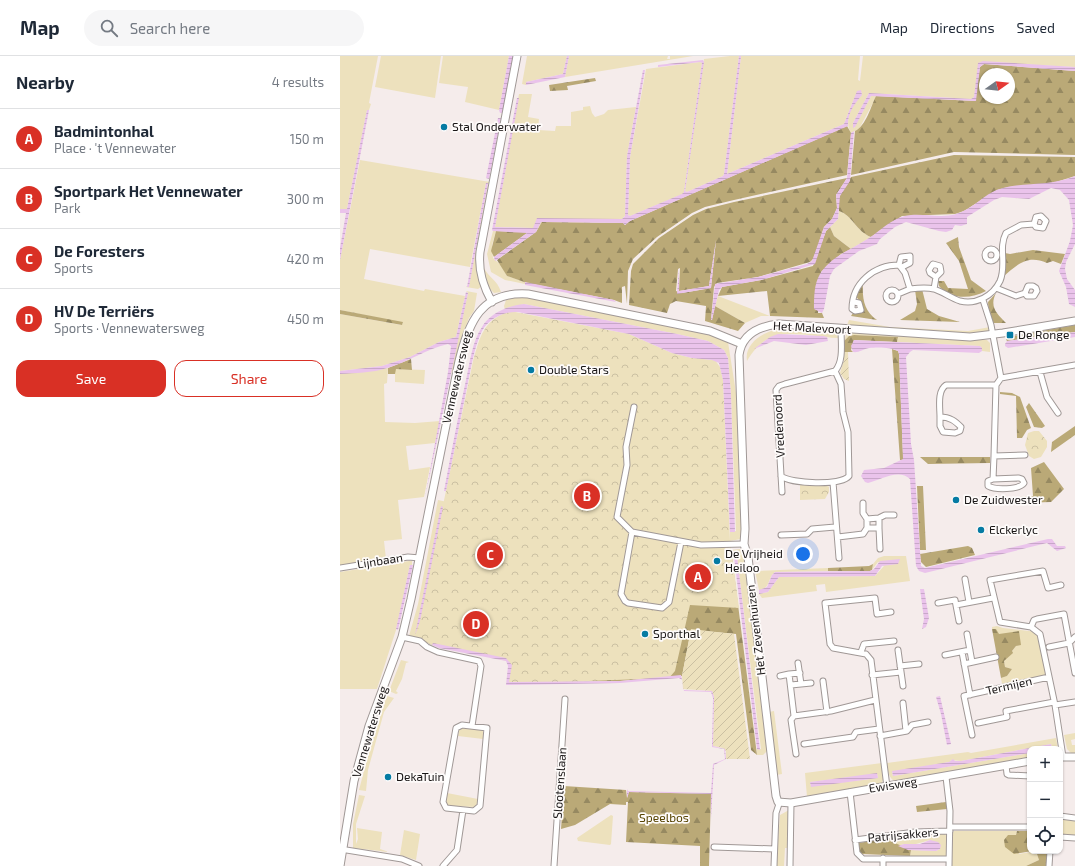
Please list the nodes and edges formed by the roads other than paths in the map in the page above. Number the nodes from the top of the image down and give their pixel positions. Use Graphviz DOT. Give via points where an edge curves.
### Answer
graph roads {
  1 [pos="517,56"];
  2 [pos="1034,224"];
  3 [pos="936,277"];
  4 [pos="996,288"];
  5 [pos="910,289"];
  6 [pos="934,289"];
  7 [pos="1025,293"];
  8 [pos="898,294"];
  9 [pos="983,300"];
  10 [pos="492,302"];
  11 [pos="854,302"];
  12 [pos="1075,321"];
  13 [pos="841,329"];
  14 [pos="993,335"];
  15 [pos="742,344"];
  16 [pos="1075,365"];
  17 [pos="835,371"];
  18 [pos="1040,372"];
  19 [pos="1001,378"];
  20 [pos="996,385"];
  21 [pos="634,407"];
  22 [pos="1058,414"];
  23 [pos="940,417"];
  24 [pos="1025,455"];
  25 [pos="994,456"];
  26 [pos="781,476"];
  27 [pos="993,479"];
  28 [pos="833,482"];
  29 [pos="782,492"];
  30 [pos="863,503"];
  31 [pos="894,515"];
  32 [pos="867,518"];
  33 [pos="879,518"];
  34 [pos="835,527"];
  35 [pos="867,528"];
  36 [pos="879,528"];
  37 [pos="632,532"];
  38 [pos="781,535"];
  39 [pos="838,537"];
  40 [pos="681,542"];
  41 [pos="744,544"];
  42 [pos="880,549"];
  43 [pos="420,558"];
  44 [pos="839,558"];
  45 [pos="340,568"];
  46 [pos="965,579"];
  47 [pos="1061,586"];
  48 [pos="993,598"];
  49 [pos="969,602"];
  50 [pos="938,603"];
  51 [pos="956,604"];
  52 [pos="891,612"];
  53 [pos="958,621"];
  54 [pos="1031,627"];
  55 [pos="968,634"];
  56 [pos="402,637"];
  57 [pos="1075,637"];
  58 [pos="894,641"];
  59 [pos="1069,643"];
  60 [pos="1049,647"];
  61 [pos="898,650"];
  62 [pos="970,650"];
  63 [pos="861,652"];
  64 [pos="962,652"];
  65 [pos="945,655"];
  66 [pos="996,657"];
  67 [pos="972,662"];
  68 [pos="798,663"];
  69 [pos="919,664"];
  70 [pos="964,664"];
  71 [pos="900,666"];
  72 [pos="901,672"];
  73 [pos="800,673"];
  74 [pos="1075,673"];
  75 [pos="789,674"];
  76 [pos="872,675"];
  77 [pos="780,676"];
  78 [pos="1049,677"];
  79 [pos="823,681"];
  80 [pos="810,683"];
  81 [pos="801,684"];
  82 [pos="791,685"];
  83 [pos="903,686"];
  84 [pos="970,695"];
  85 [pos="565,699"];
  86 [pos="875,700"];
  87 [pos="1075,702"];
  88 [pos="903,703"];
  89 [pos="1054,704"];
  90 [pos="827,712"];
  91 [pos="794,716"];
  92 [pos="928,722"];
  93 [pos="978,723"];
  94 [pos="472,726"];
  95 [pos="880,729"];
  96 [pos="906,731"];
  97 [pos="972,735"];
  98 [pos="880,736"];
  99 [pos="804,744"];
  100 [pos="1060,746"];
  101 [pos="796,754"];
  102 [pos="1063,757"];
  103 [pos="1075,757"];
  104 [pos="1027,762"];
  105 [pos="1006,765"];
  106 [pos="1027,776"];
  107 [pos="946,777"];
  108 [pos="887,787"];
  109 [pos="850,792"];
  110 [pos="791,803"];
  111 [pos="779,804"];
  112 [pos="463,810"];
  113 [pos="1063,816"];
  114 [pos="1075,818"];
  115 [pos="1027,827"];
  116 [pos="950,829"];
  117 [pos="1063,837"];
  118 [pos="1075,838"];
  119 [pos="855,840"];
  120 [pos="714,848"];
  121 [pos="341,849"];
  122 [pos="774,849"];
  123 [pos="1050,854"];
  124 [pos="883,858"];
  125 [pos="949,859"];
  126 [pos="340,866"];
  127 [pos="419,866"];
  128 [pos="443,866"];
  129 [pos="554,866"];
  130 [pos="774,866"];
  131 [pos="790,866"];
  132 [pos="883,866"];
  133 [pos="949,866"];
  134 [pos="1049,866"];
  1 -- 10 [label="street" via="479,261 482,280"];
  2 -- 4 [label="street" via="1021,225 1006,233 1000,255 1002,273"];
  3 -- 6 [label="street"];
  4 -- 7 [label="street" via="1016,296"];
  4 -- 9 [label="street"];
  5 -- 6 [label="street"];
  5 -- 8 [label="street"];
  5 -- 11 [label="street" via="901,266 883,267 868,275 857,288"];
  6 -- 9 [label="street" via="960,301"];
  9 -- 14 [label="street"];
  10 -- 15 [label="street" via="510,295 535,295 710,331"];
  10 -- 43 [label="street, Vennewatersweg" via="473,320 463,342"];
  12 -- 14 [label="street, Het Malevoort"];
  13 -- 14 [label="street, Het Malevoort" via="969,337"];
  13 -- 15 [label="street, Het Malevoort" via="765,325 756,329"];
  13 -- 17 [label="street" via="840,361"];
  14 -- 19 [label="street"];
  15 -- 41 [label="street, Het Zevenhuizen" via="738,366"];
  16 -- 18 [label="street"];
  17 -- 26 [label="street, Vredenoord" via="785,384 776,390"];
  17 -- 28 [label="street" via="841,384 843,412 848,432 850,473 847,479"];
  18 -- 19 [label="street"];
  18 -- 22 [label="street" via="1047,397"];
  19 -- 20 [label="street"];
  20 -- 23 [label="street" via="946,385 941,393"];
  20 -- 25 [label="street"];
  21 -- 37 [label="street" via="617,517"];
  24 -- 25 [label="street"];
  25 -- 27 [label="street"];
  26 -- 28 [label="street" via="792,482"];
  26 -- 29 [label="street, Vredenoord"];
  27 -- 27 [label="street" via="1022,478 1024,483 1019,487 990,488 987,484"];
  28 -- 34 [label="street"];
  30 -- 32 [label="street" via="863,513"];
  31 -- 33 [label="street"];
  32 -- 33 [label="street"];
  32 -- 35 [label="street"];
  33 -- 36 [label="street"];
  34 -- 38 [label="street" via="812,529 807,534"];
  34 -- 39 [label="street"];
  35 -- 36 [label="street"];
  35 -- 39 [label="street" via="863,534"];
  36 -- 42 [label="street"];
  37 -- 40 [label="street"];
  37 -- 40 [label="street" via="621,594 628,603 662,608 669,602"];
  39 -- 44 [label="street"];
  40 -- 41 [label="street" via="708,546"];
  41 -- 111 [label="street, Het Zevenhuizen" via="748,557"];
  43 -- 45 [label="street, Lijnbaan" via="408,557"];
  43 -- 56 [label="street, Vennewatersweg"];
  46 -- 49 [label="street"];
  47 -- 48 [label="street" via="1048,588 1044,571 990,580"];
  48 -- 49 [label="street"];
  48 -- 54 [label="street" via="1000,622"];
  49 -- 51 [label="street"];
  50 -- 51 [label="street" via="955,600"];
  51 -- 53 [label="street"];
  52 -- 63 [label="street" via="877,614 875,598 825,603 830,644 833,648"];
  54 -- 59 [label="street" via="1034,620 1064,614"];
  54 -- 78 [label="street, Termijen" via="1040,634"];
  55 -- 62 [label="street"];
  56 -- 94 [label="street" via="420,641 438,652 479,661 481,666"];
  56 -- 121 [label="street, Vennewatersweg" via="369,726 354,781"];
  57 -- 59 [label="street"];
  58 -- 63 [label="street" via="864,644"];
  59 -- 60 [label="street"];
  59 -- 74 [label="street"];
  61 -- 71 [label="street"];
  62 -- 64 [label="street"];
  62 -- 67 [label="street"];
  63 -- 76 [label="street" via="869,657"];
  64 -- 65 [label="street"];
  64 -- 70 [label="street, Termijen"];
  66 -- 67 [label="street"];
  67 -- 70 [label="street"];
  68 -- 73 [label="street"];
  69 -- 71 [label="street"];
  70 -- 84 [label="street, Termijen"];
  71 -- 72 [label="street"];
  72 -- 76 [label="street"];
  72 -- 83 [label="street"];
  73 -- 75 [label="street"];
  73 -- 81 [label="street"];
  75 -- 77 [label="street"];
  75 -- 82 [label="street"];
  76 -- 86 [label="street"];
  78 -- 84 [label="street, Termijen"];
  78 -- 89 [label="street, Termijen"];
  79 -- 90 [label="street"];
  80 -- 81 [label="street"];
  81 -- 82 [label="street"];
  82 -- 91 [label="street"];
  84 -- 97 [label="street, Termijen" via="964,696"];
  85 -- 129 [label="street, Slootenslaan"];
  86 -- 90 [label="street"];
  86 -- 95 [label="street"];
  87 -- 89 [label="street, Termijen"];
  88 -- 96 [label="street"];
  89 -- 93 [label="street, Termijen" via="1006,711 1007,718"];
  89 -- 100 [label="street, Termijen"];
  90 -- 91 [label="street"];
  91 -- 101 [label="street" via="791,720"];
  92 -- 96 [label="street" via="912,725"];
  94 -- 112 [label="street" via="487,728 480,806 477,810"];
  94 -- 112 [label="street" via="462,725 456,728 442,802 446,808"];
  95 -- 98 [label="street"];
  95 -- 99 [label="street" via="856,732 853,737"];
  96 -- 98 [label="street"];
  98 -- 108 [label="street"];
  102 -- 103 [label="street"];
  104 -- 105 [label="street, Ewisweg"];
  105 -- 106 [label="street" via="1007,774"];
  105 -- 107 [label="street, Ewisweg"];
  107 -- 108 [label="street, Ewisweg"];
  107 -- 116 [label="street"];
  108 -- 109 [label="street, Ewisweg"];
  109 -- 110 [label="street, Ewisweg"];
  109 -- 119 [label="street, Patrijsakkers"];
  110 -- 111 [label="street, Ewisweg"];
  110 -- 131 [label="street"];
  111 -- 122 [label="street, Het Zevenhuizen"];
  112 -- 128 [label="street" via="457,850"];
  113 -- 114 [label="street"];
  115 -- 116 [label="street, Patrijsakkers"];
  116 -- 119 [label="street, Patrijsakkers"];
  116 -- 125 [label="street"];
  117 -- 118 [label="street"];
  119 -- 124 [label="street, Patrijsakkers" via="859,856 863,859"];
  120 -- 122 [label="street"];
  121 -- 126 [label="street, Vennewatersweg"];
  121 -- 127 [label="street" via="402,859"];
  122 -- 130 [label="street, Het Zevenhuizen"];
  123 -- 134 [label="street"];
  124 -- 125 [label="street, Patrijsakkers"];
  124 -- 132 [label="street"];
  125 -- 133 [label="street"];
}
